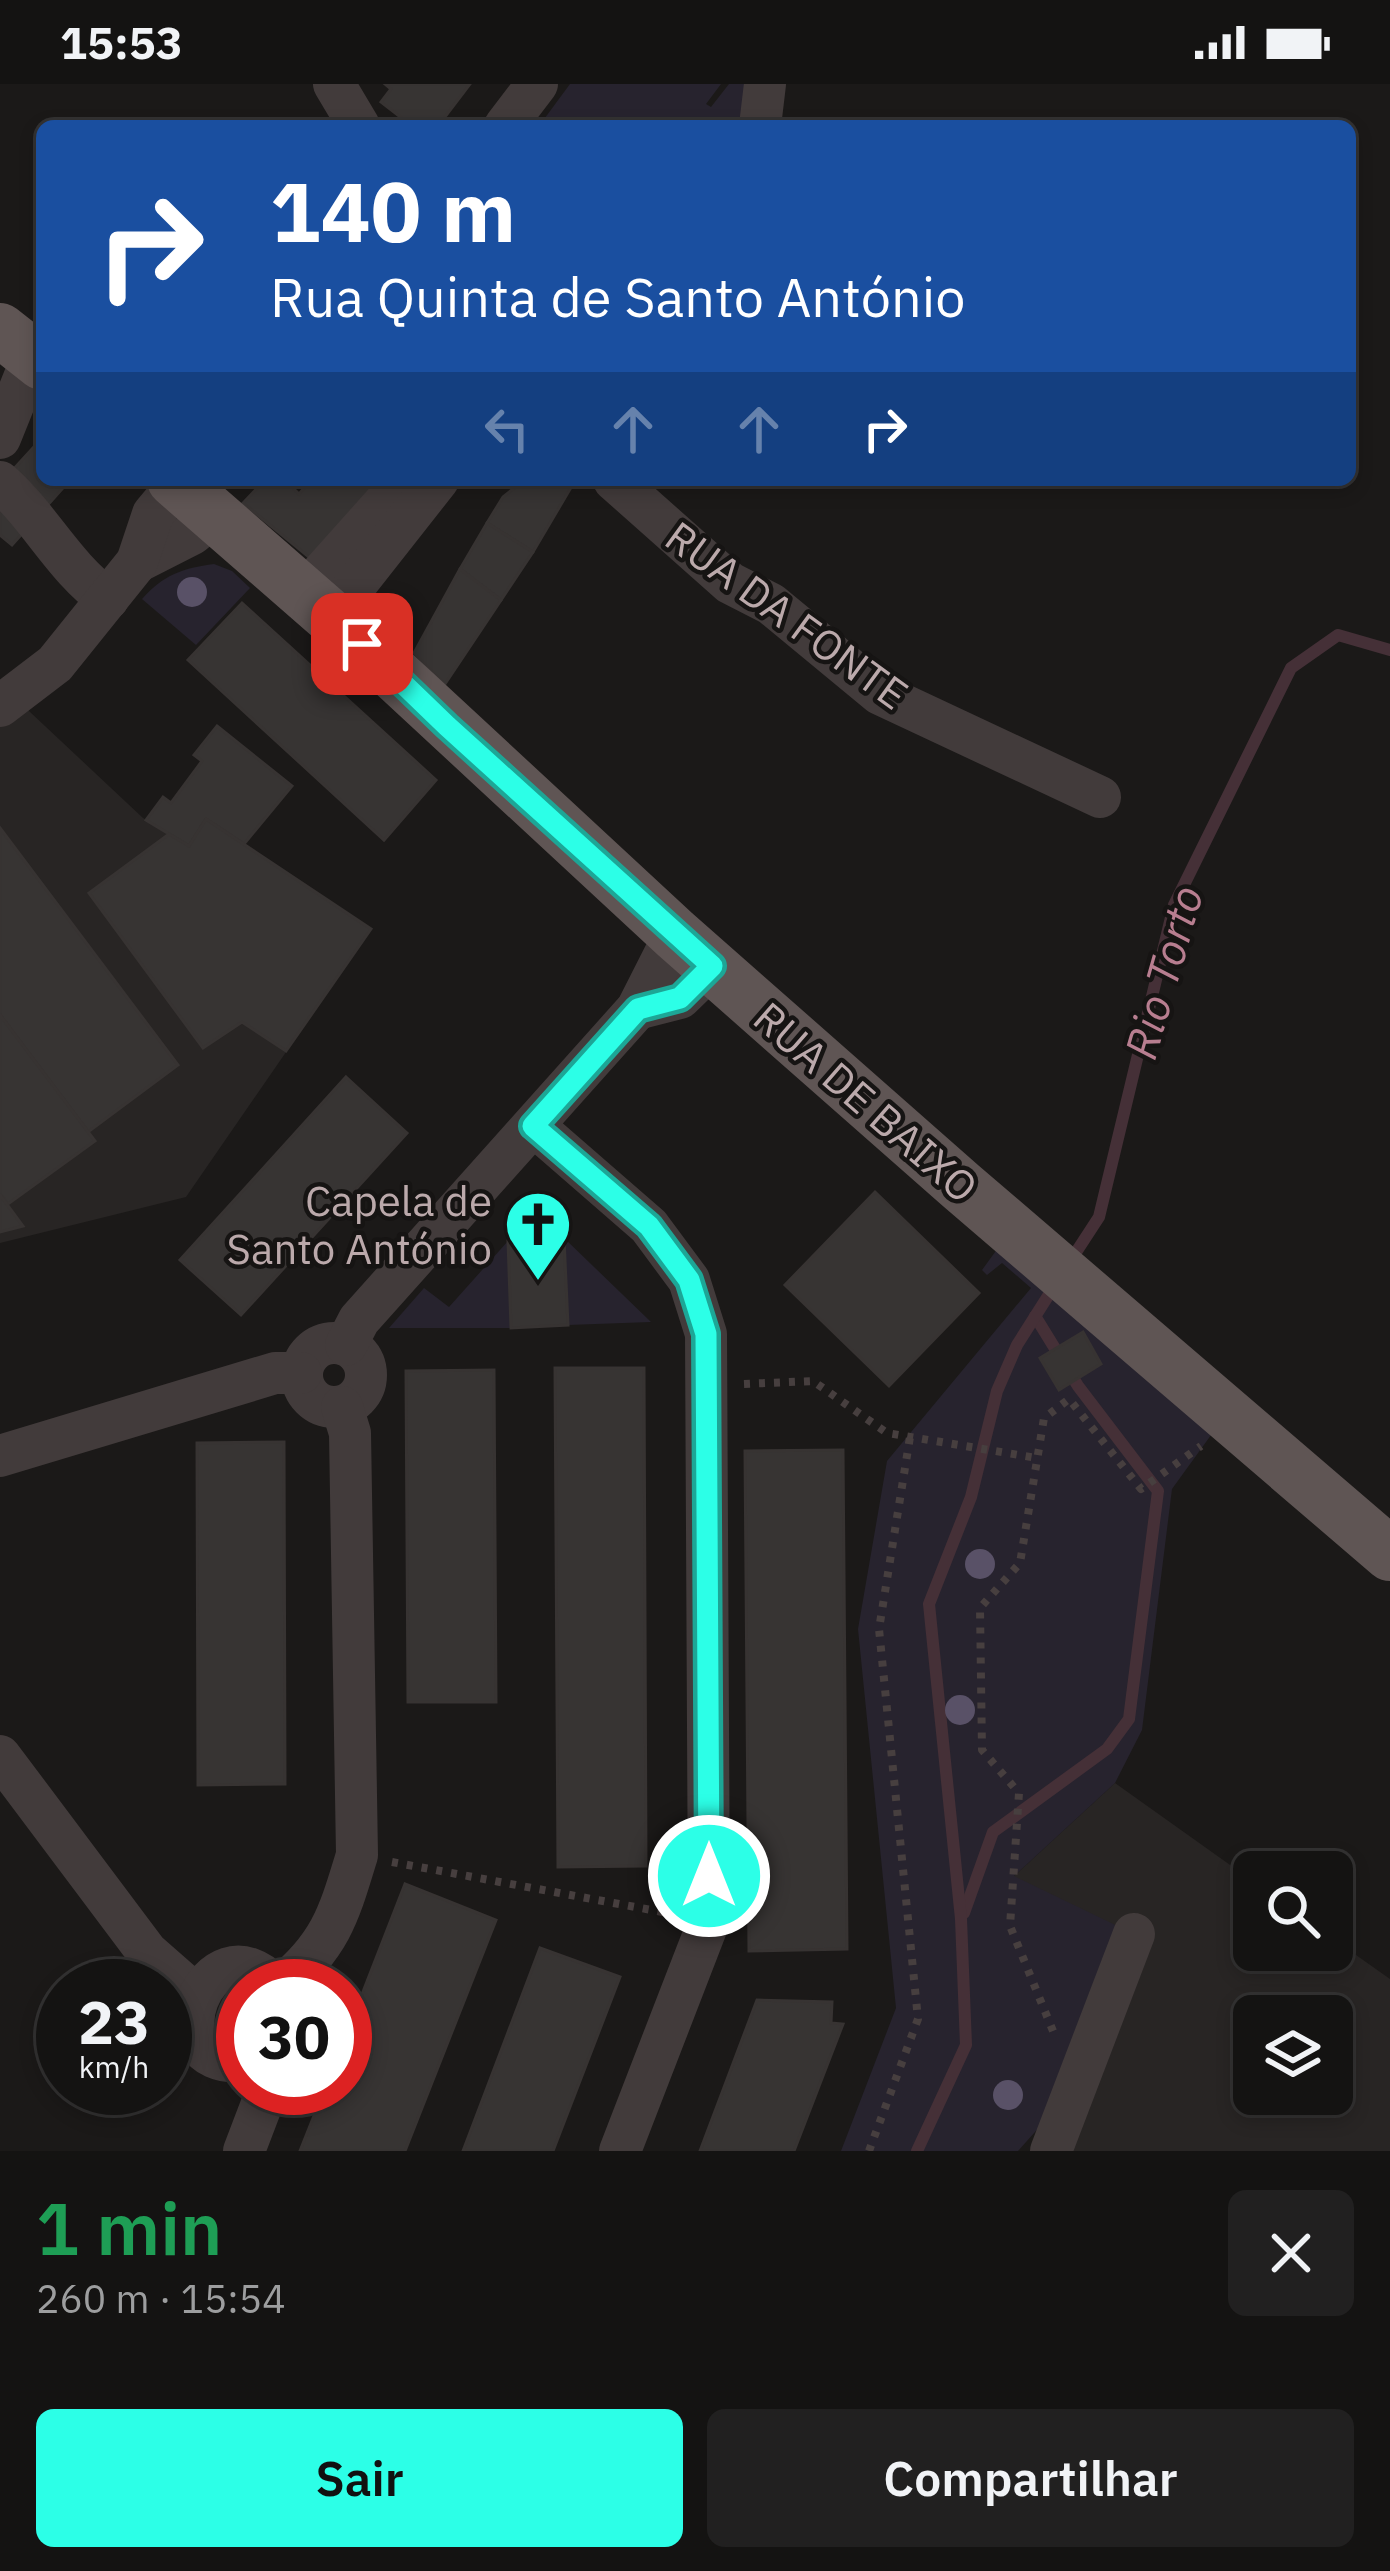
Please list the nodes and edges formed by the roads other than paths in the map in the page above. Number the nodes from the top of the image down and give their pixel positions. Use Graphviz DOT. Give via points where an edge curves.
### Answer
graph roads {
  1 [pos="334,84"];
  2 [pos="537,84"];
  3 [pos="765,84"];
  4 [pos="355,120"];
  5 [pos="510,120"];
  6 [pos="761,120"];
  7 [pos="25,350"];
  8 [pos="0,438"];
  9 [pos="0,482"];
  10 [pos="401,486"];
  11 [pos="432,486"];
  12 [pos="621,486"];
  13 [pos="189,494"];
  14 [pos="108,599"];
  15 [pos="317,605"];
  16 [pos="0,706"];
  17 [pos="1100,797"];
  18 [pos="693,950"];
  19 [pos="533,1126"];
  20 [pos="346,1345"];
  21 [pos="301,1373"];
  22 [pos="342,1407"];
  23 [pos="0,1456"];
  24 [pos="1390,1555"];
  25 [pos="0,1756"];
  26 [pos="1134,1934"];
  27 [pos="310,1959"];
  28 [pos="216,1975"];
  29 [pos="196,1995"];
  30 [pos="216,2055"];
  31 [pos="258,2115"];
  32 [pos="244,2151"];
  33 [pos="620,2151"];
  34 [pos="1052,2151"];
  1 -- 4 [label="street"];
  2 -- 5 [label="street"];
  3 -- 6 [label="street"];
  7 -- 8 [label="street"];
  9 -- 14 [label="street"];
  10 -- 15 [label="street"];
  11 -- 15 [label="street"];
  12 -- 17 [label="street, RUA DA FONTE" via="730,583 771,604 880,694"];
  13 -- 14 [label="street" via="192,534 137,562"];
  13 -- 15 [label="main road, RUA DE BAIXO"];
  14 -- 16 [label="street" via="56,664"];
  15 -- 18 [label="main road, RUA DE BAIXO"];
  18 -- 19 [label="street"];
  18 -- 24 [label="main road, RUA DE BAIXO"];
  19 -- 20 [label="street" via="359,1320"];
  19 -- 33 [label="street" via="649,1226 689,1280 706,1334 710,1921"];
  20 -- 21 [label="street" via="316,1348"];
  20 -- 22 [label="street" via="366,1377"];
  21 -- 22 [label="street" via="313,1401"];
  21 -- 23 [label="street" via="275,1373"];
  22 -- 27 [label="street" via="350,1432 357,1855 337,1922"];
  25 -- 29 [label="street" via="147,1952"];
  26 -- 34 [label="street"];
  28 -- 29 [label="street"];
  29 -- 30 [label="street" via="192,2024"];
  31 -- 32 [label="street"];
}
